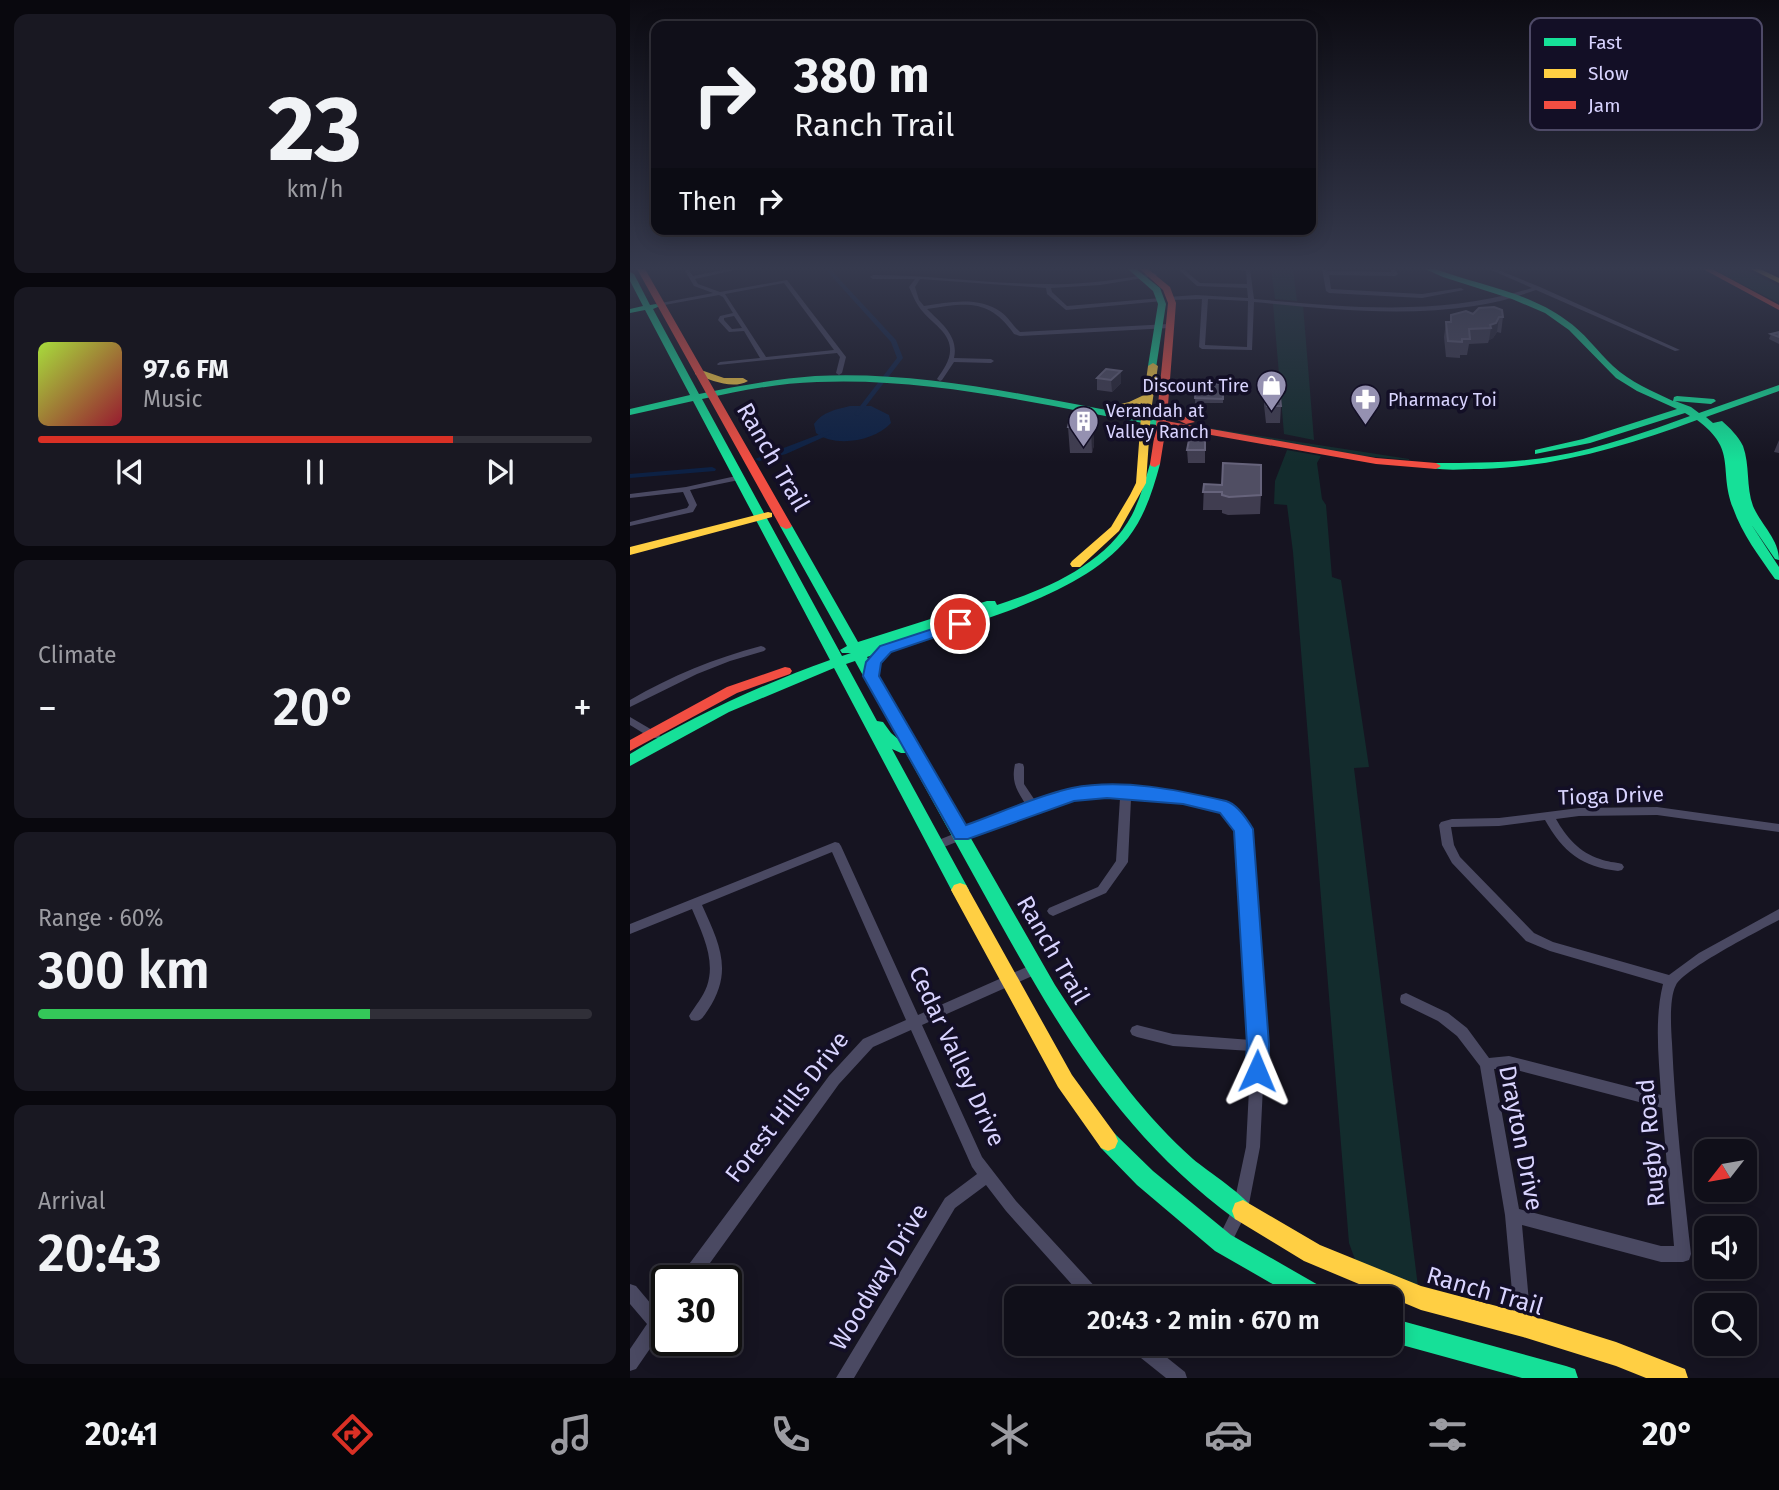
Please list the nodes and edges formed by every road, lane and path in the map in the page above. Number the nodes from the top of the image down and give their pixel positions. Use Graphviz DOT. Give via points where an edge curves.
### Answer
graph roads {
  1 [pos="663,333"];
  2 [pos="674,333"];
  3 [pos="749,333"];
  4 [pos="825,333"];
  5 [pos="945,333"];
  6 [pos="1163,333"];
  7 [pos="1203,333"];
  8 [pos="1251,333"];
  9 [pos="1579,333"];
  10 [pos="1640,333"];
  11 [pos="684,346"];
  12 [pos="668,349"];
  13 [pos="1677,350"];
  14 [pos="839,351"];
  15 [pos="764,359"];
  16 [pos="953,360"];
  17 [pos="990,361"];
  18 [pos="720,364"];
  19 [pos="698,372"];
  20 [pos="839,373"];
  21 [pos="870,375"];
  22 [pos="907,378"];
  23 [pos="940,379"];
  24 [pos="762,382"];
  25 [pos="1777,387"];
  26 [pos="690,390"];
  27 [pos="709,392"];
  28 [pos="1655,394"];
  29 [pos="1017,396"];
  30 [pos="660,402"];
  31 [pos="1716,404"];
  32 [pos="630,406"];
  33 [pos="719,410"];
  34 [pos="630,412"];
  35 [pos="1114,412"];
  36 [pos="1691,412"];
  37 [pos="703,413"];
  38 [pos="1152,415"];
  39 [pos="1664,421"];
  40 [pos="1193,426"];
  41 [pos="1720,428"];
  42 [pos="1156,445"];
  43 [pos="746,455"];
  44 [pos="729,464"];
  45 [pos="687,489"];
  46 [pos="630,496"];
  47 [pos="1136,508"];
  48 [pos="779,513"];
  49 [pos="759,517"];
  50 [pos="630,524"];
  51 [pos="1755,529"];
  52 [pos="630,551"];
  53 [pos="1779,556"];
  54 [pos="1779,576"];
  55 [pos="844,628"];
  56 [pos="885,644"];
  57 [pos="761,649"];
  58 [pos="857,652"];
  59 [pos="836,659"];
  60 [pos="871,676"];
  61 [pos="630,704"];
  62 [pos="862,710"];
  63 [pos="630,720"];
  64 [pos="656,737"];
  65 [pos="630,746"];
  66 [pos="911,747"];
  67 [pos="630,761"];
  68 [pos="1019,767"];
  69 [pos="1126,793"];
  70 [pos="1033,807"];
  71 [pos="1549,817"];
  72 [pos="1779,828"];
  73 [pos="961,834"];
  74 [pos="935,846"];
  75 [pos="1618,867"];
  76 [pos="695,902"];
  77 [pos="1053,911"];
  78 [pos="1779,914"];
  79 [pos="630,929"];
  80 [pos="1035,969"];
  81 [pos="1010,979"];
  82 [pos="1671,981"];
  83 [pos="1406,999"];
  84 [pos="696,1016"];
  85 [pos="914,1022"];
  86 [pos="1137,1031"];
  87 [pos="1258,1045"];
  88 [pos="1486,1064"];
  89 [pos="1670,1104"];
  90 [pos="987,1175"];
  91 [pos="1240,1209"];
  92 [pos="1513,1215"];
  93 [pos="1223,1243"];
  94 [pos="699,1265"];
  95 [pos="1083,1286"];
  96 [pos="1298,1286"];
  97 [pos="630,1292"];
  98 [pos="651,1308"];
  99 [pos="1523,1325"];
  100 [pos="651,1333"];
  101 [pos="1403,1333"];
  102 [pos="1152,1356"];
  103 [pos="630,1363"];
  104 [pos="844,1378"];
  105 [pos="1179,1378"];
  106 [pos="1566,1378"];
  107 [pos="1676,1378"];
  1 -- 12 [label="main road, Ranch Trail"];
  2 -- 11 [label="main road, Ranch Trail"];
  3 -- 15 [label="street"];
  4 -- 14 [label="street"];
  5 -- 16 [label="street" via="954,349"];
  6 -- 38 [label="main road"];
  7 -- 8 [label="street" via="1202,346 1210,349 1251,348"];
  9 -- 28 [label="main road" via="1607,367"];
  10 -- 13 [label="street"];
  11 -- 12 [label="main road"];
  11 -- 19 [label="main road, Ranch Trail"];
  12 -- 26 [label="main road, Ranch Trail"];
  14 -- 15 [label="street"];
  14 -- 20 [label="street" via="844,361"];
  15 -- 18 [label="street"];
  16 -- 17 [label="street"];
  16 -- 23 [label="street"];
  19 -- 24 [label="main road" via="723,381"];
  19 -- 27 [label="main road, Ranch Trail"];
  20 -- 21 [label="main road"];
  20 -- 24 [label="main road"];
  21 -- 22 [label="main road"];
  21 -- 24 [label="main road"];
  22 -- 23 [label="main road"];
  22 -- 29 [label="main road"];
  23 -- 29 [label="main road"];
  24 -- 27 [label="main road"];
  24 -- 33 [label="main road" via="736,394"];
  25 -- 31 [label="main road"];
  26 -- 27 [label="main road"];
  26 -- 30 [label="main road"];
  26 -- 37 [label="main road, Ranch Trail"];
  27 -- 33 [label="main road, Ranch Trail"];
  28 -- 31 [label="main road"];
  28 -- 36 [label="main road"];
  28 -- 39 [label="main road" via="1663,405"];
  29 -- 35 [label="main road"];
  30 -- 32 [label="main road"];
  30 -- 34 [label="main road"];
  30 -- 37 [label="main road" via="690,406"];
  31 -- 36 [label="main road"];
  31 -- 41 [label="main road"];
  33 -- 43 [label="main road, Ranch Trail"];
  35 -- 38 [label="main road"];
  35 -- 38 [label="main road" via="1131,405"];
  36 -- 39 [label="main road"];
  36 -- 41 [label="main road"];
  37 -- 44 [label="main road, Ranch Trail"];
  38 -- 40 [label="main road"];
  38 -- 42 [label="main road"];
  38 -- 47 [label="main road"];
  39 -- 40 [label="main road" via="1567,457 1504,466 1332,455"];
  39 -- 41 [label="main road"];
  40 -- 42 [label="main road"];
  41 -- 51 [label="main road" via="1740,444 1743,492"];
  42 -- 47 [label="main road" via="1151,487"];
  43 -- 44 [label="main road"];
  43 -- 48 [label="main road, Ranch Trail"];
  44 -- 45 [label="street"];
  44 -- 49 [label="main road, Ranch Trail"];
  45 -- 46 [label="street"];
  45 -- 50 [label="street" via="693,505 690,510"];
  47 -- 56 [label="main road" via="1088,556 1042,588 999,611"];
  48 -- 49 [label="main road"];
  48 -- 55 [label="main road, Ranch Trail"];
  49 -- 52 [label="main road"];
  49 -- 59 [label="main road, Ranch Trail"];
  51 -- 53 [label="main road"];
  51 -- 54 [label="main road"];
  55 -- 56 [label="main road"];
  55 -- 58 [label="main road, Ranch Trail"];
  56 -- 58 [label="main road"];
  56 -- 60 [label="main road"];
  57 -- 61 [label="street" via="685,675"];
  58 -- 59 [label="main road"];
  58 -- 60 [label="main road, Ranch Trail"];
  59 -- 62 [label="main road, Ranch Trail"];
  59 -- 64 [label="main road"];
  60 -- 66 [label="main road, Ranch Trail"];
  62 -- 66 [label="main road" via="886,737 901,748"];
  62 -- 74 [label="main road, Ranch Trail"];
  63 -- 64 [label="street"];
  64 -- 65 [label="main road"];
  64 -- 67 [label="main road"];
  66 -- 73 [label="main road, Ranch Trail"];
  68 -- 70 [label="street" via="1019,784"];
  69 -- 70 [label="street" via="1087,792"];
  69 -- 77 [label="street" via="1122,862 1102,890"];
  69 -- 87 [label="street" via="1183,798 1226,808 1243,829"];
  70 -- 73 [label="street"];
  71 -- 72 [label="street, Tioga Drive" via="1657,811"];
  71 -- 75 [label="street" via="1574,852 1590,862"];
  71 -- 82 [label="street, Tioga Drive" via="1444,825 1456,860 1530,937"];
  73 -- 74 [label="street"];
  73 -- 80 [label="main road, Ranch Trail"];
  74 -- 81 [label="main road, Ranch Trail"];
  76 -- 79 [label="street"];
  76 -- 84 [label="street" via="718,964 711,996"];
  76 -- 85 [label="street, Cedar Valley Drive" via="835,846"];
  78 -- 82 [label="street"];
  80 -- 81 [label="street, Forest Hills Drive"];
  80 -- 91 [label="main road, Ranch Trail" via="1086,1052 1140,1120 1190,1172"];
  81 -- 85 [label="street, Forest Hills Drive"];
  81 -- 93 [label="main road, Ranch Trail" via="1065,1081 1104,1136 1145,1178"];
  82 -- 89 [label="street, Rugby Road" via="1665,1008"];
  83 -- 88 [label="street, Drayton Drive" via="1462,1032"];
  85 -- 90 [label="street, Cedar Valley Drive"];
  85 -- 94 [label="street, Forest Hills Drive" via="868,1043 834,1080"];
  86 -- 87 [label="street" via="1173,1040"];
  87 -- 91 [label="street" via="1253,1147"];
  88 -- 89 [label="street" via="1509,1062"];
  88 -- 92 [label="street, Drayton Drive"];
  89 -- 92 [label="street, Rugby Road" via="1683,1254 1661,1254"];
  90 -- 95 [label="street, Cedar Valley Drive"];
  90 -- 104 [label="street, Woodway Drive" via="950,1203"];
  91 -- 93 [label="street"];
  91 -- 99 [label="main road, Ranch Trail" via="1312,1253 1421,1298"];
  92 -- 99 [label="street, Drayton Drive"];
  93 -- 96 [label="main road, Ranch Trail"];
  97 -- 98 [label="street"];
  99 -- 107 [label="main road, Ranch Trail"];
  100 -- 103 [label="street"];
  101 -- 106 [label="main road"];
  102 -- 105 [label="street"];
}
